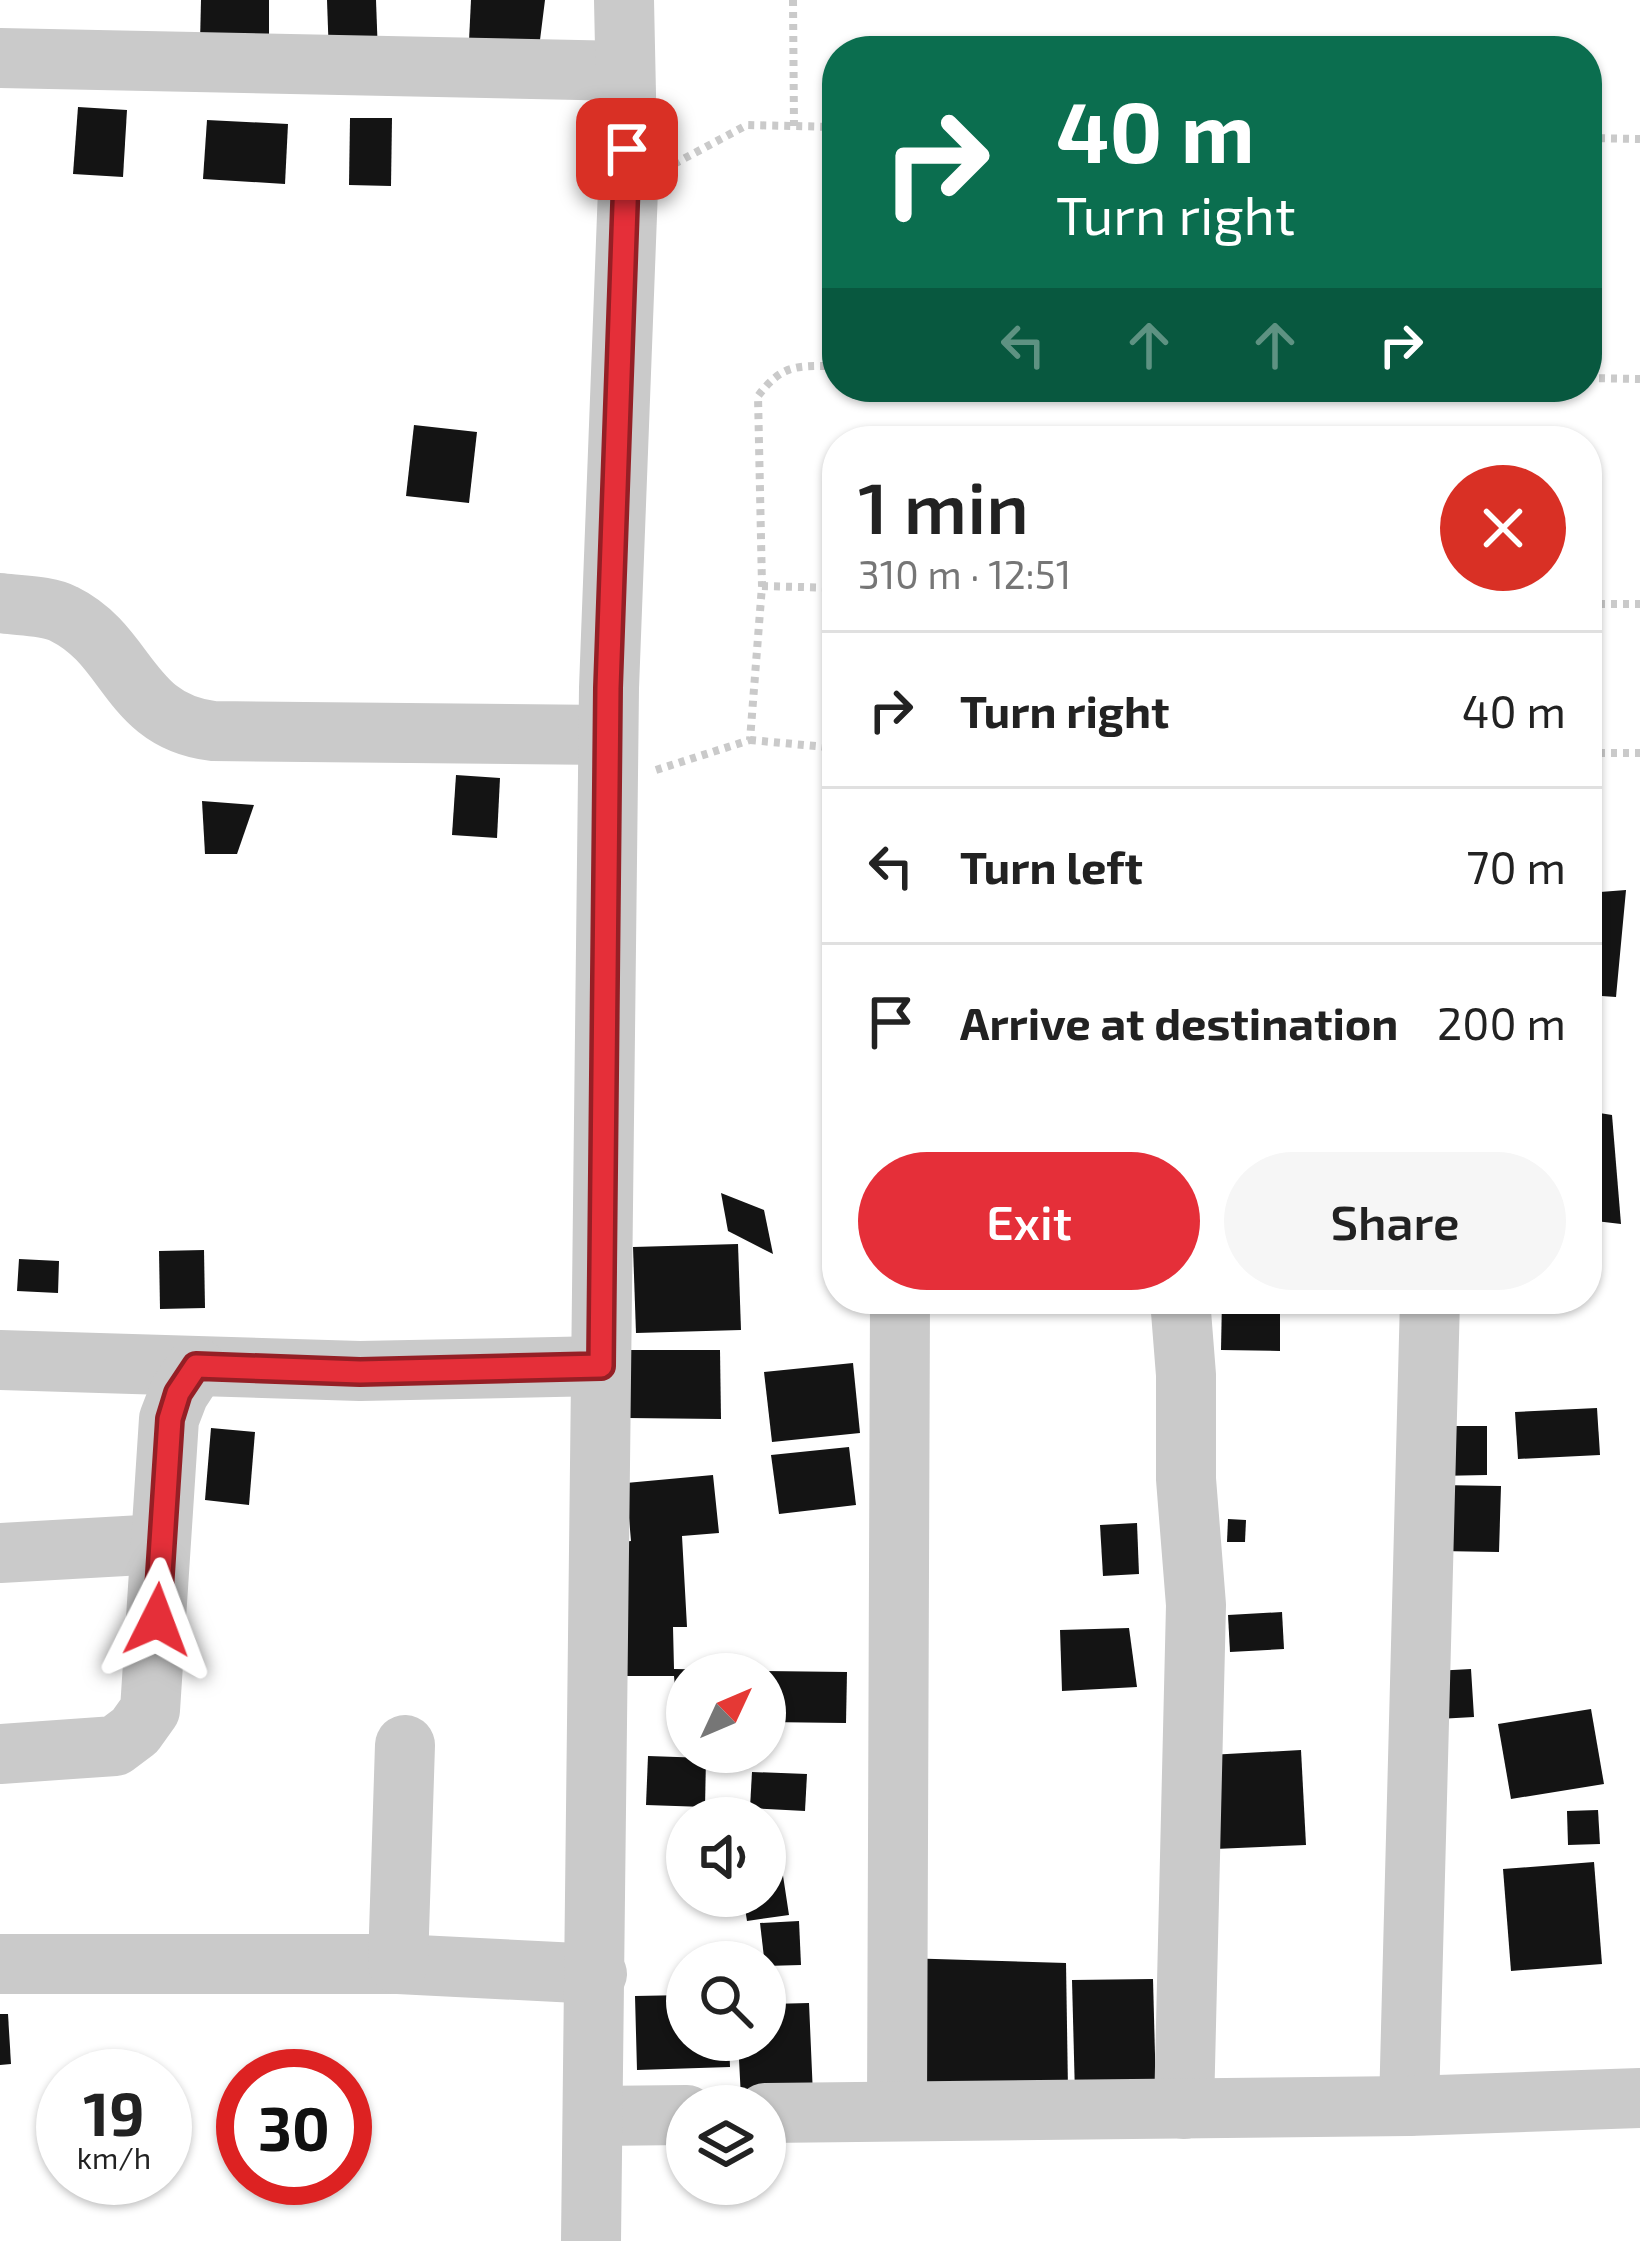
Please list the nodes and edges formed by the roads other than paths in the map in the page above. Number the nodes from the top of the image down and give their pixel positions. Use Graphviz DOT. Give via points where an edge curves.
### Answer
graph roads {
  1 [pos="624,0"];
  2 [pos="0,58"];
  3 [pos="625,70"];
  4 [pos="0,603"];
  5 [pos="608,759"];
  6 [pos="900,1314"];
  7 [pos="1181,1314"];
  8 [pos="1430,1314"];
  9 [pos="0,1360"];
  10 [pos="196,1366"];
  11 [pos="601,1366"];
  12 [pos="160,1544"];
  13 [pos="0,1553"];
  14 [pos="405,1744"];
  15 [pos="0,1754"];
  16 [pos="0,1964"];
  17 [pos="398,1964"];
  18 [pos="597,1974"];
  19 [pos="1640,2098"];
  20 [pos="1408,2106"];
  21 [pos="1184,2109"];
  22 [pos="897,2110"];
  23 [pos="786,2113"];
  24 [pos="666,2115"];
  25 [pos="594,2116"];
  26 [pos="591,2241"];
  1 -- 3 [label="street"];
  2 -- 3 [label="street"];
  3 -- 5 [label="street"];
  4 -- 5 [label="street" via="62,612 182,727"];
  5 -- 11 [label="street"];
  6 -- 22 [label="street"];
  7 -- 21 [label="street" via="1196,1605"];
  8 -- 20 [label="street"];
  9 -- 10 [label="street"];
  10 -- 11 [label="street"];
  10 -- 12 [label="street" via="170,1419"];
  11 -- 18 [label="street"];
  12 -- 13 [label="street"];
  12 -- 15 [label="street" via="150,1711 136,1731 115,1746"];
  14 -- 17 [label="street"];
  16 -- 17 [label="street"];
  17 -- 18 [label="street"];
  18 -- 25 [label="street"];
  19 -- 20 [label="street"];
  20 -- 21 [label="street"];
  21 -- 22 [label="street"];
  22 -- 23 [label="street"];
  24 -- 25 [label="street"];
  25 -- 26 [label="street"];
}
